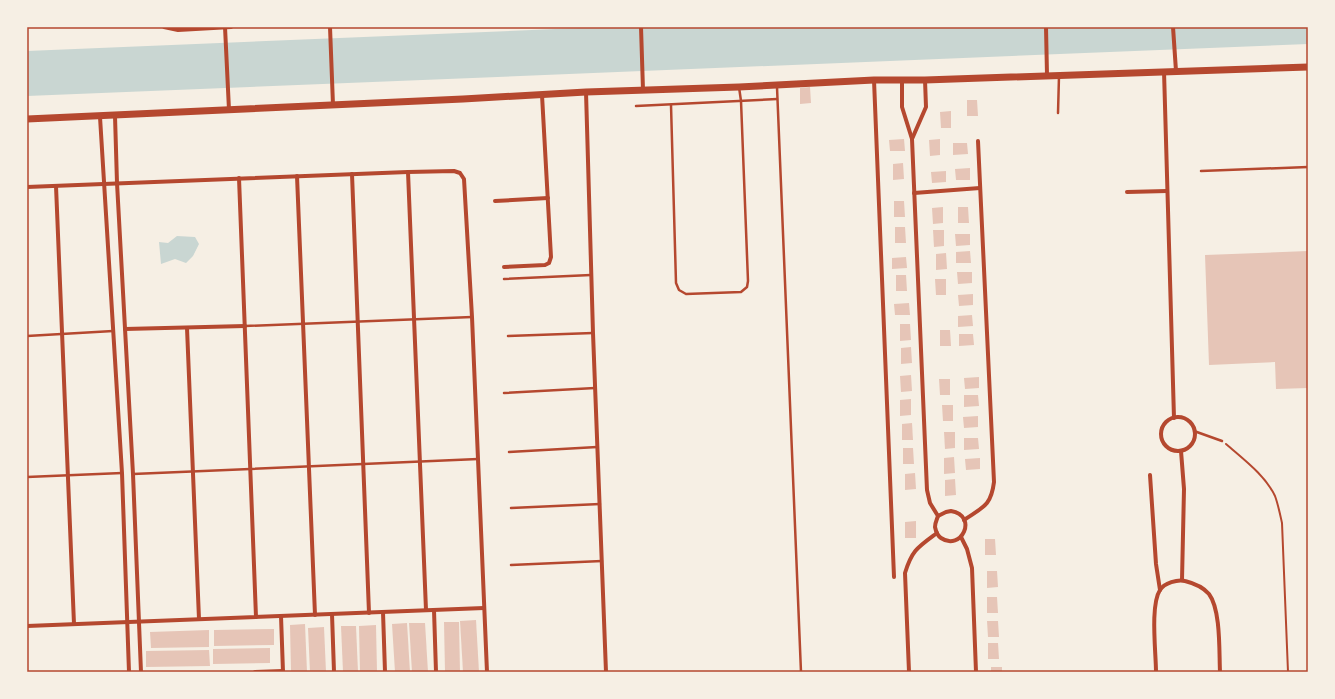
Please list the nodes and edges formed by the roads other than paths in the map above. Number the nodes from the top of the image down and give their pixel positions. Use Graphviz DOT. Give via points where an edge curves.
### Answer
graph roads {
  1 [pos="164,27"];
  2 [pos="224,27"];
  3 [pos="231,27"];
  4 [pos="330,27"];
  5 [pos="642,27"];
  6 [pos="1046,27"];
  7 [pos="1173,27"];
  8 [pos="1308,67"];
  9 [pos="1176,70"];
  10 [pos="1164,71"];
  11 [pos="1047,75"];
  12 [pos="1059,75"];
  13 [pos="874,80"];
  14 [pos="902,80"];
  15 [pos="925,80"];
  16 [pos="777,84"];
  17 [pos="739,87"];
  18 [pos="643,90"];
  19 [pos="586,92"];
  20 [pos="542,95"];
  21 [pos="777,99"];
  22 [pos="741,101"];
  23 [pos="671,104"];
  24 [pos="333,105"];
  25 [pos="636,106"];
  26 [pos="229,110"];
  27 [pos="1058,113"];
  28 [pos="100,116"];
  29 [pos="115,116"];
  30 [pos="27,119"];
  31 [pos="912,139"];
  32 [pos="978,141"];
  33 [pos="1308,167"];
  34 [pos="1201,171"];
  35 [pos="408,172"];
  36 [pos="352,174"];
  37 [pos="296,176"];
  38 [pos="239,178"];
  39 [pos="117,182"];
  40 [pos="105,183"];
  41 [pos="56,186"];
  42 [pos="27,187"];
  43 [pos="980,188"];
  44 [pos="1167,191"];
  45 [pos="1127,192"];
  46 [pos="914,193"];
  47 [pos="548,198"];
  48 [pos="495,201"];
  49 [pos="504,267"];
  50 [pos="591,274"];
  51 [pos="504,279"];
  52 [pos="472,317"];
  53 [pos="414,320"];
  54 [pos="358,322"];
  55 [pos="303,324"];
  56 [pos="245,326"];
  57 [pos="187,328"];
  58 [pos="125,329"];
  59 [pos="113,331"];
  60 [pos="593,333"];
  61 [pos="62,335"];
  62 [pos="27,336"];
  63 [pos="508,336"];
  64 [pos="595,388"];
  65 [pos="504,393"];
  66 [pos="1174,418"];
  67 [pos="1194,431"];
  68 [pos="1222,441"];
  69 [pos="598,447"];
  70 [pos="1181,451"];
  71 [pos="509,452"];
  72 [pos="478,459"];
  73 [pos="420,462"];
  74 [pos="363,464"];
  75 [pos="308,467"];
  76 [pos="250,469"];
  77 [pos="193,472"];
  78 [pos="122,473"];
  79 [pos="133,474"];
  80 [pos="1150,475"];
  81 [pos="68,476"];
  82 [pos="27,477"];
  83 [pos="600,504"];
  84 [pos="511,508"];
  85 [pos="938,516"];
  86 [pos="964,520"];
  87 [pos="937,533"];
  88 [pos="961,537"];
  89 [pos="602,562"];
  90 [pos="511,565"];
  91 [pos="894,577"];
  92 [pos="1182,580"];
  93 [pos="1160,590"];
  94 [pos="484,608"];
  95 [pos="426,610"];
  96 [pos="434,610"];
  97 [pos="383,612"];
  98 [pos="369,613"];
  99 [pos="332,614"];
  100 [pos="315,615"];
  101 [pos="281,616"];
  102 [pos="256,617"];
  103 [pos="199,619"];
  104 [pos="128,622"];
  105 [pos="139,622"];
  106 [pos="74,624"];
  107 [pos="27,626"];
  108 [pos="283,671"];
  109 [pos="130,672"];
  110 [pos="141,672"];
  111 [pos="255,672"];
  112 [pos="334,672"];
  113 [pos="385,672"];
  114 [pos="436,672"];
  115 [pos="487,672"];
  116 [pos="606,672"];
  117 [pos="801,672"];
  118 [pos="909,672"];
  119 [pos="976,672"];
  120 [pos="1156,672"];
  121 [pos="1220,672"];
  1 -- 2 [label="street" via="178,30"];
  2 -- 3 [label="street"];
  2 -- 26 [label="street"];
  4 -- 24 [label="street"];
  5 -- 18 [label="street"];
  6 -- 11 [label="street"];
  7 -- 9 [label="street"];
  8 -- 9 [label="main road"];
  9 -- 10 [label="main road"];
  10 -- 12 [label="main road"];
  10 -- 44 [label="street"];
  11 -- 12 [label="main road"];
  11 -- 15 [label="main road"];
  12 -- 27 [label="lane"];
  13 -- 14 [label="main road"];
  13 -- 16 [label="main road"];
  13 -- 91 [label="street"];
  14 -- 15 [label="main road"];
  14 -- 31 [label="street" via="902,107"];
  15 -- 31 [label="street" via="926,107"];
  16 -- 17 [label="main road"];
  16 -- 21 [label="lane"];
  17 -- 18 [label="main road"];
  17 -- 22 [label="lane"];
  18 -- 19 [label="main road"];
  19 -- 20 [label="main road"];
  19 -- 50 [label="street"];
  20 -- 24 [label="main road"];
  20 -- 47 [label="street"];
  21 -- 22 [label="lane"];
  21 -- 117 [label="lane"];
  22 -- 23 [label="lane"];
  22 -- 23 [label="lane" via="748,281 747,287 741,292 686,294 679,290 676,283"];
  23 -- 25 [label="lane"];
  24 -- 26 [label="main road"];
  26 -- 29 [label="main road"];
  28 -- 29 [label="main road"];
  28 -- 30 [label="main road"];
  28 -- 40 [label="street"];
  29 -- 39 [label="street"];
  31 -- 46 [label="street"];
  32 -- 43 [label="street"];
  33 -- 34 [label="lane"];
  35 -- 36 [label="street"];
  35 -- 52 [label="street" via="454,171 460,173 464,179"];
  35 -- 53 [label="street"];
  36 -- 37 [label="street"];
  36 -- 54 [label="street"];
  37 -- 38 [label="street"];
  37 -- 55 [label="street"];
  38 -- 39 [label="street"];
  38 -- 56 [label="street"];
  39 -- 40 [label="street"];
  39 -- 58 [label="street"];
  40 -- 41 [label="street"];
  40 -- 59 [label="street"];
  41 -- 42 [label="street"];
  41 -- 61 [label="street"];
  43 -- 46 [label="street"];
  43 -- 86 [label="street" via="994,482 988,503"];
  44 -- 45 [label="street"];
  44 -- 66 [label="street"];
  46 -- 85 [label="street" via="927,490 930,503"];
  47 -- 48 [label="street"];
  47 -- 49 [label="street" via="551,257 549,263"];
  50 -- 51 [label="lane"];
  50 -- 60 [label="street"];
  52 -- 53 [label="lane"];
  52 -- 72 [label="street"];
  53 -- 54 [label="lane"];
  53 -- 73 [label="street"];
  54 -- 55 [label="lane"];
  54 -- 74 [label="street"];
  55 -- 56 [label="lane"];
  55 -- 75 [label="street"];
  56 -- 57 [label="street"];
  56 -- 76 [label="street"];
  57 -- 58 [label="street"];
  57 -- 77 [label="street"];
  58 -- 79 [label="street"];
  59 -- 61 [label="lane"];
  59 -- 78 [label="street"];
  60 -- 63 [label="lane"];
  60 -- 64 [label="street"];
  61 -- 62 [label="lane"];
  61 -- 81 [label="street"];
  64 -- 65 [label="lane"];
  64 -- 69 [label="street"];
  66 -- 67 [label="street" via="1189,422"];
  66 -- 70 [label="street" via="1162,427 1161,438 1171,450"];
  67 -- 68 [label="lane"];
  67 -- 70 [label="street" via="1193,441"];
  69 -- 71 [label="lane"];
  69 -- 83 [label="street"];
  70 -- 92 [label="street" via="1184,489"];
  72 -- 73 [label="lane"];
  72 -- 94 [label="street"];
  73 -- 74 [label="lane"];
  73 -- 95 [label="street"];
  74 -- 75 [label="lane"];
  74 -- 98 [label="street"];
  75 -- 76 [label="lane"];
  75 -- 100 [label="street"];
  76 -- 77 [label="lane"];
  76 -- 102 [label="street"];
  77 -- 79 [label="lane"];
  77 -- 103 [label="street"];
  78 -- 81 [label="lane"];
  78 -- 104 [label="street"];
  79 -- 105 [label="street"];
  80 -- 93 [label="street"];
  81 -- 82 [label="lane"];
  81 -- 106 [label="street"];
  83 -- 84 [label="lane"];
  83 -- 89 [label="street"];
  85 -- 86 [label="street" via="951,511 962,516"];
  85 -- 87 [label="street" via="935,527"];
  86 -- 88 [label="street" via="965,530"];
  87 -- 88 [label="street" via="951,541"];
  87 -- 118 [label="street" via="917,548 909,558 905,573"];
  88 -- 119 [label="street" via="972,568"];
  89 -- 90 [label="lane"];
  89 -- 116 [label="street"];
  92 -- 93 [label="street" via="1167,584"];
  92 -- 121 [label="street" via="1200,587 1213,601 1217,617"];
  93 -- 120 [label="street" via="1155,610"];
  94 -- 96 [label="street"];
  94 -- 115 [label="street"];
  95 -- 96 [label="street"];
  95 -- 97 [label="street"];
  96 -- 114 [label="street"];
  97 -- 98 [label="street"];
  97 -- 113 [label="street"];
  98 -- 99 [label="street"];
  99 -- 100 [label="street"];
  99 -- 112 [label="street"];
  100 -- 101 [label="street"];
  101 -- 102 [label="street"];
  101 -- 108 [label="street"];
  102 -- 103 [label="street"];
  103 -- 105 [label="street"];
  104 -- 105 [label="street"];
  104 -- 106 [label="street"];
  104 -- 109 [label="street"];
  105 -- 110 [label="street"];
  106 -- 107 [label="street"];
  108 -- 111 [label="street"];
}
